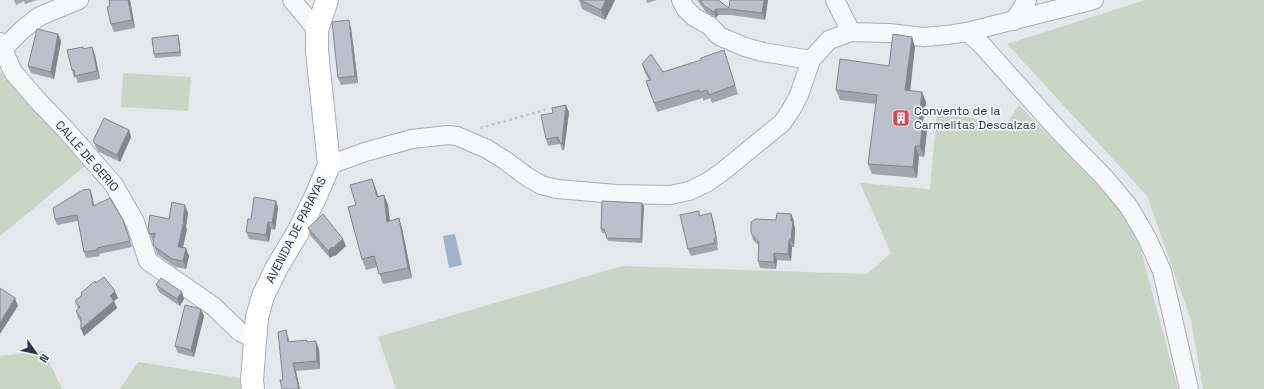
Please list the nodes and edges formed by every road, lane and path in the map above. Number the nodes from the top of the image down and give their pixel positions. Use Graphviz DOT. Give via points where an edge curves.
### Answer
graph roads {
  1 [pos="80,0"];
  2 [pos="292,0"];
  3 [pos="327,0"];
  4 [pos="682,0"];
  5 [pos="835,0"];
  6 [pos="1027,0"];
  7 [pos="1094,0"];
  8 [pos="1014,21"];
  9 [pos="317,30"];
  10 [pos="851,32"];
  11 [pos="967,32"];
  12 [pos="1,46"];
  13 [pos="811,60"];
  14 [pos="545,110"];
  15 [pos="457,136"];
  16 [pos="329,165"];
  17 [pos="256,339"];
  18 [pos="253,389"];
  19 [pos="1189,389"];
  1 -- 12 [label="street, CALLE DE GERIO" via="40,16"];
  2 -- 9 [label="street"];
  3 -- 9 [label="street, AVENIDA DE PARAYAS"];
  4 -- 13 [label="street" via="685,8 694,17 710,26 719,36 763,52"];
  5 -- 10 [label="street"];
  6 -- 8 [label="street"];
  7 -- 8 [label="street"];
  8 -- 11 [label="street"];
  9 -- 16 [label="street, AVENIDA DE PARAYAS"];
  10 -- 11 [label="street" via="924,37"];
  10 -- 13 [label="street" via="830,40"];
  11 -- 19 [label="street" via="982,45 1130,207 1162,271"];
  12 -- 17 [label="street, CALLE DE GERIO" via="13,72 114,185 135,222 148,261 213,306 240,332"];
  13 -- 15 [label="street" via="799,95 782,123 722,172 689,191 670,194 616,194 557,189 540,184 487,149"];
  14 -- 15 [label="path" via="477,128"];
  15 -- 16 [label="street" via="412,139"];
  16 -- 17 [label="street, AVENIDA DE PARAYAS" via="297,234 263,296 257,317"];
  17 -- 18 [label="street, AVENIDA DE PARAYAS"];
}
